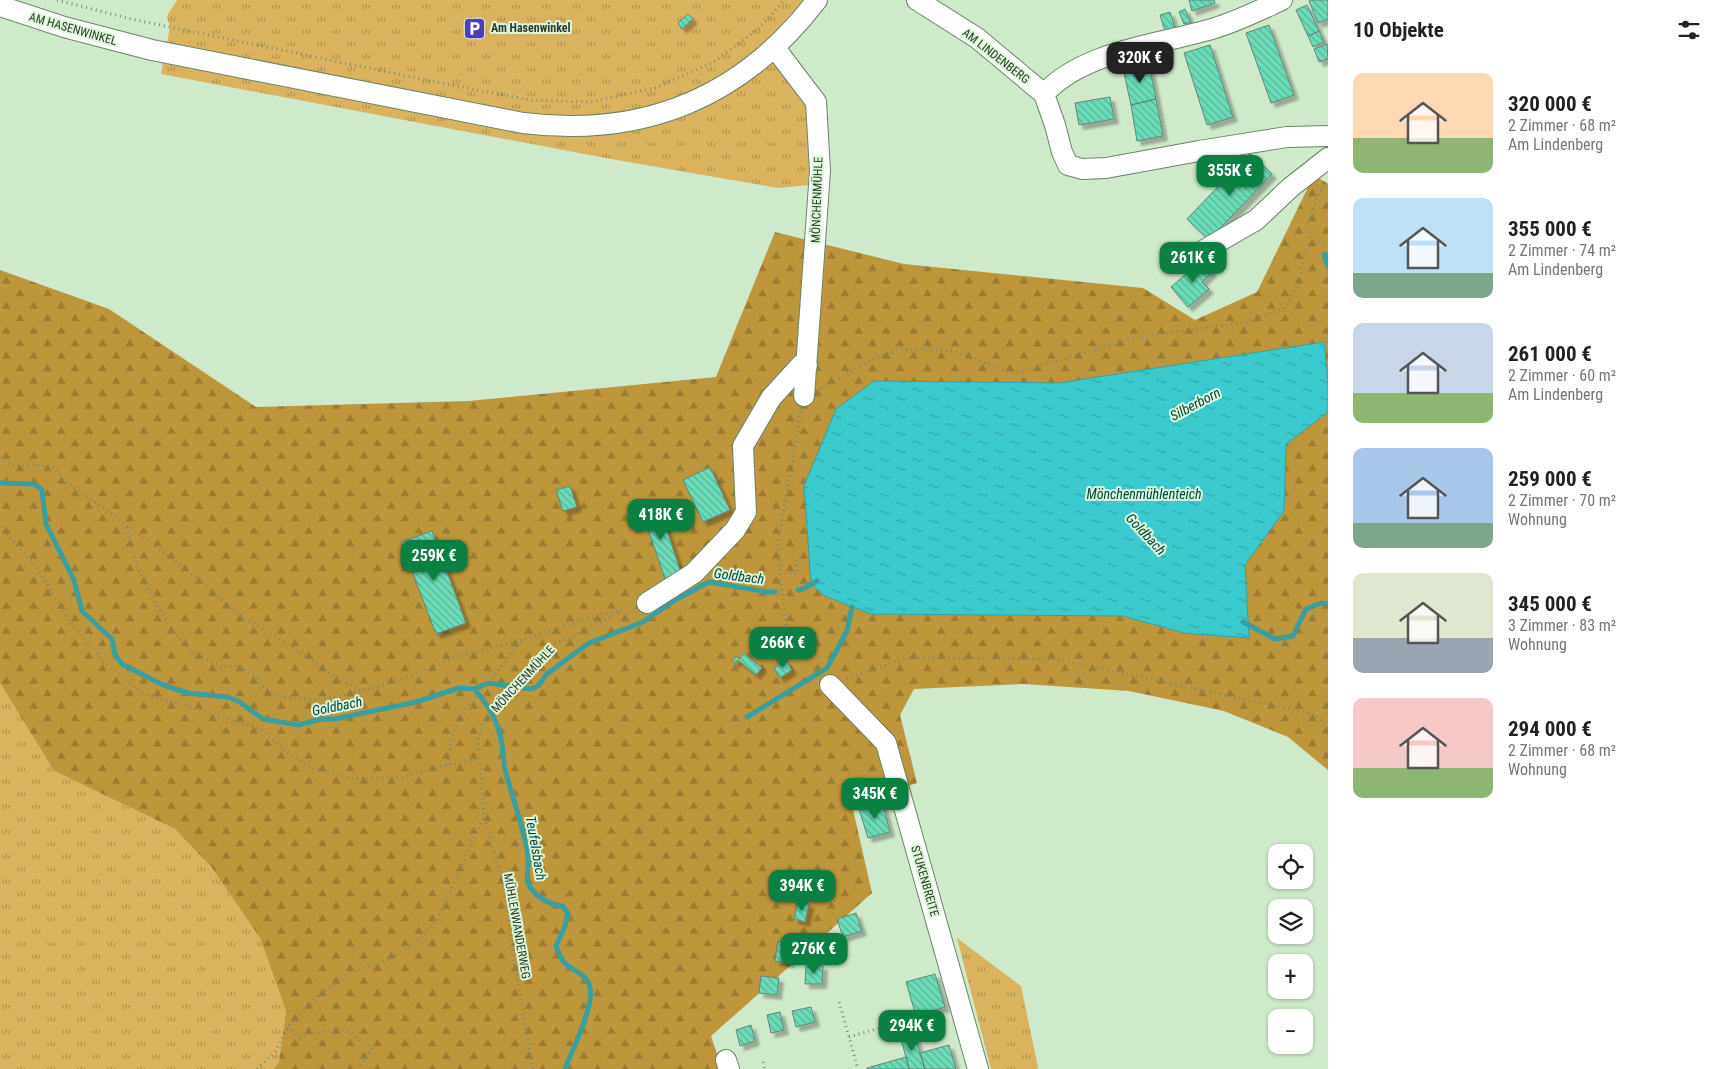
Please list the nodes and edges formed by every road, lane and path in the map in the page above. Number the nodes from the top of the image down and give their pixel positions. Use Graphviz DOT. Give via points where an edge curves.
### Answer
graph roads {
  1 [pos="57,0"];
  2 [pos="785,0"];
  3 [pos="817,0"];
  4 [pos="1282,0"];
  5 [pos="922,1"];
  6 [pos="0,6"];
  7 [pos="775,48"];
  8 [pos="1044,94"];
  9 [pos="1328,136"];
  10 [pos="1328,158"];
  11 [pos="1328,180"];
  12 [pos="1313,242"];
  13 [pos="1328,243"];
  14 [pos="1194,256"];
  15 [pos="807,365"];
  16 [pos="804,396"];
  17 [pos="0,458"];
  18 [pos="0,527"];
  19 [pos="127,527"];
  20 [pos="796,557"];
  21 [pos="780,574"];
  22 [pos="647,603"];
  23 [pos="786,625"];
  24 [pos="522,640"];
  25 [pos="830,685"];
  26 [pos="361,690"];
  27 [pos="1328,726"];
  28 [pos="479,759"];
  29 [pos="447,765"];
  30 [pos="484,816"];
  31 [pos="839,1002"];
  32 [pos="911,1019"];
  33 [pos="287,1029"];
  34 [pos="849,1037"];
  35 [pos="764,1062"];
  36 [pos="257,1069"];
  37 [pos="359,1069"];
  38 [pos="533,1069"];
  39 [pos="765,1069"];
  40 [pos="858,1069"];
  41 [pos="978,1069"];
  1 -- 2 [label="path" via="132,19 446,84 530,100 590,102 655,88 712,63 758,29"];
  3 -- 7 [label="street, AM HASENWINKEL"];
  4 -- 8 [label="street" via="1217,27 1106,56 1062,77"];
  5 -- 8 [label="street, AM LINDENBERG" via="977,38"];
  6 -- 7 [label="street, AM HASENWINKEL" via="73,30 152,50 546,126 614,124 676,109 736,78"];
  7 -- 15 [label="street, MÖNCHENMÜHLE" via="816,102 820,171"];
  8 -- 9 [label="street" via="1068,165 1082,169 1106,168 1287,137"];
  10 -- 14 [label="street" via="1256,220"];
  11 -- 12 [label="path" via="1307,225"];
  12 -- 13 [label="path"];
  12 -- 16 [label="path" via="1303,254 1300,284 1283,309 1245,323 1131,339 1012,373 953,351 899,349 871,360"];
  15 -- 16 [label="street, MÖNCHENMÜHLE"];
  15 -- 22 [label="street" via="801,365 771,398 743,446 746,512 734,530 694,573"];
  16 -- 21 [label="path" via="778,542"];
  17 -- 19 [label="path" via="11,465 53,467 68,484"];
  18 -- 29 [label="path" via="35,565 70,622 103,662 143,693 260,729 312,768 353,779 402,777"];
  19 -- 26 [label="path" via="193,575 244,618"];
  19 -- 26 [label="path" via="136,564 151,595 191,652 222,667 236,666 246,670 263,686 286,698 314,700"];
  20 -- 21 [label="path" via="798,573"];
  21 -- 23 [label="path"];
  24 -- 26 [label="path" via="457,656 397,681"];
  24 -- 28 [label="path, MÖNCHENMÜHLE" via="586,618 625,609 553,644 483,722 478,739"];
  24 -- 29 [label="path" via="469,704 449,744"];
  25 -- 27 [label="path" via="905,658 1055,659 1314,714"];
  25 -- 41 [label="street, STUKENBREITE" via="886,743"];
  28 -- 29 [label="path"];
  28 -- 30 [label="path, MÜHLENWANDERWEG"];
  30 -- 33 [label="path" via="437,921 421,938 390,959 351,973 317,997"];
  30 -- 38 [label="path, MÜHLENWANDERWEG" via="505,891"];
  31 -- 34 [label="path"];
  32 -- 34 [label="path"];
  33 -- 36 [label="path" via="274,1052"];
  33 -- 37 [label="path" via="300,1037 341,1027 372,1048"];
  34 -- 40 [label="path"];
  35 -- 39 [label="path"];
}
